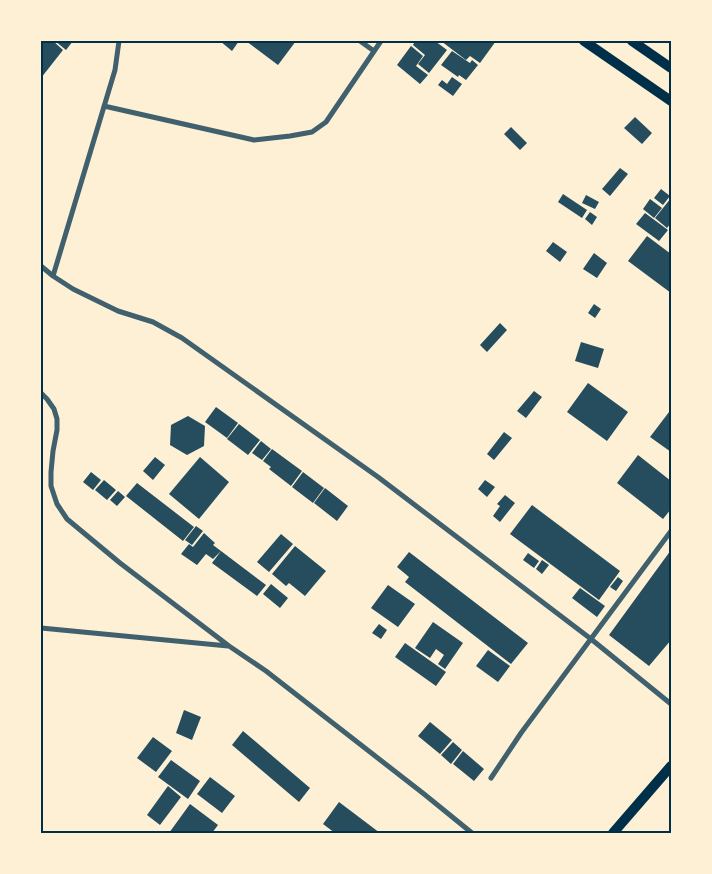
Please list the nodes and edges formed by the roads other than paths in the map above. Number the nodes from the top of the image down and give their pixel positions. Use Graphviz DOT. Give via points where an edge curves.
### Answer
graph roads {
  1 [pos="119,41"];
  2 [pos="360,41"];
  3 [pos="381,41"];
  4 [pos="584,41"];
  5 [pos="632,41"];
  6 [pos="374,51"];
  7 [pos="671,68"];
  8 [pos="671,88"];
  9 [pos="668,98"];
  10 [pos="104,106"];
  11 [pos="41,266"];
  12 [pos="53,276"];
  13 [pos="41,393"];
  14 [pos="671,531"];
  15 [pos="41,628"];
  16 [pos="590,639"];
  17 [pos="229,646"];
  18 [pos="671,704"];
  19 [pos="671,766"];
  20 [pos="491,778"];
  21 [pos="472,833"];
  22 [pos="613,833"];
  1 -- 10 [label="street" via="116,70"];
  2 -- 6 [label="street"];
  3 -- 6 [label="street"];
  4 -- 9 [label="main road"];
  5 -- 7 [label="main road"];
  6 -- 10 [label="street" via="326,122 312,132 254,140"];
  8 -- 9 [label="main road"];
  10 -- 12 [label="street"];
  11 -- 12 [label="street"];
  12 -- 16 [label="street" via="118,311 153,322 182,338 378,477"];
  13 -- 17 [label="street" via="48,399 57,419 51,486 67,520"];
  14 -- 16 [label="street"];
  15 -- 17 [label="street"];
  16 -- 18 [label="street"];
  16 -- 20 [label="street"];
  17 -- 21 [label="street" via="266,671"];
  19 -- 22 [label="main road"];
}
